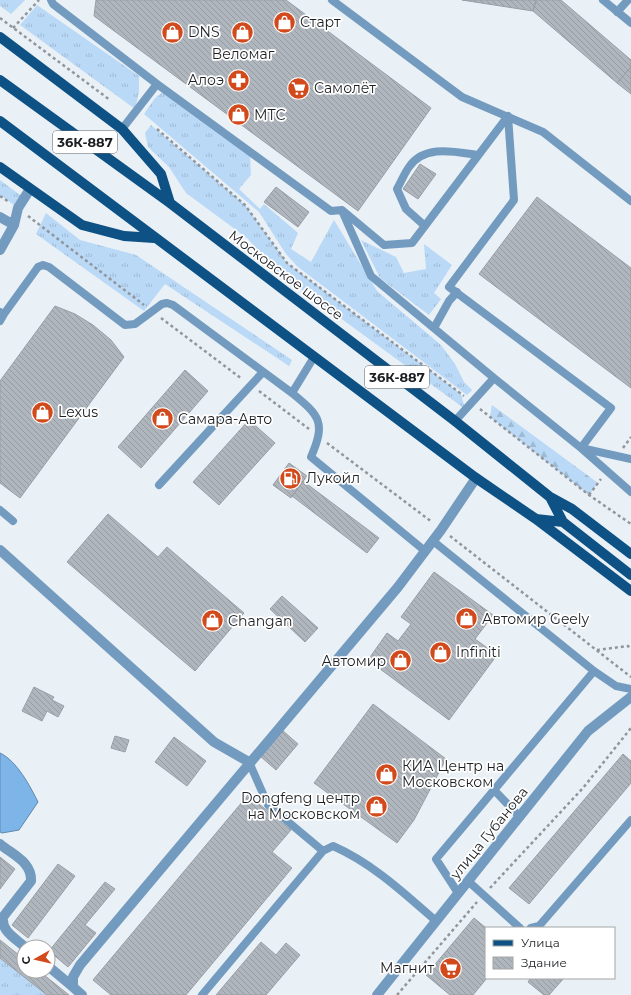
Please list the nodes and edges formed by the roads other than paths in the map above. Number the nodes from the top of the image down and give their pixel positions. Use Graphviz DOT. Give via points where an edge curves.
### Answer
graph roads {
  1 [pos="51,0"];
  2 [pos="332,0"];
  3 [pos="603,0"];
  4 [pos="628,0"];
  5 [pos="617,12"];
  6 [pos="631,23"];
  7 [pos="0,37"];
  8 [pos="0,80"];
  9 [pos="157,84"];
  10 [pos="508,116"];
  11 [pos="0,121"];
  12 [pos="122,130"];
  13 [pos="478,156"];
  14 [pos="0,167"];
  15 [pos="30,189"];
  16 [pos="631,201"];
  17 [pos="170,203"];
  18 [pos="342,210"];
  19 [pos="0,217"];
  20 [pos="14,225"];
  21 [pos="425,226"];
  22 [pos="154,238"];
  23 [pos="0,250"];
  24 [pos="457,292"];
  25 [pos="1,316"];
  26 [pos="434,328"];
  27 [pos="314,357"];
  28 [pos="263,372"];
  29 [pos="494,378"];
  30 [pos="292,393"];
  31 [pos="455,421"];
  32 [pos="581,448"];
  33 [pos="631,459"];
  34 [pos="476,478"];
  35 [pos="159,485"];
  36 [pos="631,492"];
  37 [pos="550,497"];
  38 [pos="0,510"];
  39 [pos="536,519"];
  40 [pos="13,521"];
  41 [pos="563,522"];
  42 [pos="433,541"];
  43 [pos="0,550"];
  44 [pos="425,551"];
  45 [pos="631,554"];
  46 [pos="631,575"];
  47 [pos="631,592"];
  48 [pos="594,671"];
  49 [pos="631,689"];
  50 [pos="631,697"];
  51 [pos="249,762"];
  52 [pos="494,790"];
  53 [pos="520,817"];
  54 [pos="631,820"];
  55 [pos="0,844"];
  56 [pos="323,851"];
  57 [pos="468,881"];
  58 [pos="458,893"];
  59 [pos="436,921"];
  60 [pos="519,927"];
  61 [pos="536,927"];
  62 [pos="16,939"];
  63 [pos="56,973"];
  64 [pos="73,987"];
  65 [pos="82,995"];
  66 [pos="202,995"];
  67 [pos="376,995"];
  1 -- 9 [label="lane"];
  2 -- 10 [label="lane" via="462,97"];
  3 -- 5 [label="lane"];
  4 -- 5 [label="lane"];
  5 -- 6 [label="lane"];
  7 -- 12 [label="main road"];
  8 -- 17 [label="main road, Московское шоссе / 36К-887"];
  9 -- 12 [label="lane"];
  9 -- 18 [label="lane" via="331,211"];
  10 -- 13 [label="lane"];
  10 -- 16 [label="lane" via="543,132"];
  10 -- 24 [label="lane" via="514,200 450,287"];
  11 -- 22 [label="main road, 36К-887"];
  12 -- 17 [label="main road" via="161,174"];
  13 -- 21 [label="lane"];
  13 -- 21 [label="lane" via="445,151 426,153 410,166 397,189 406,209"];
  14 -- 15 [label="main road"];
  15 -- 20 [label="street" via="18,208"];
  15 -- 22 [label="main road" via="82,226 124,236"];
  17 -- 31 [label="main road, Московское шоссе / 36К-887"];
  18 -- 21 [label="lane" via="384,246 412,243"];
  18 -- 26 [label="lane" via="371,276"];
  19 -- 20 [label="street"];
  20 -- 23 [label="street"];
  22 -- 27 [label="main road, 36К-887"];
  24 -- 26 [label="lane"];
  24 -- 32 [label="lane" via="611,408"];
  25 -- 28 [label="lane" via="38,268 44,265 124,325 136,324 162,304 173,305"];
  26 -- 29 [label="lane"];
  27 -- 30 [label="lane"];
  27 -- 34 [label="main road, 36К-887"];
  28 -- 30 [label="lane"];
  28 -- 35 [label="lane"];
  29 -- 31 [label="lane"];
  29 -- 32 [label="lane"];
  30 -- 44 [label="lane" via="313,410 319,423 319,437 311,457"];
  31 -- 37 [label="main road, Московское шоссе / 36К-887"];
  32 -- 33 [label="lane"];
  32 -- 36 [label="lane"];
  34 -- 39 [label="main road, 36К-887"];
  34 -- 42 [label="street"];
  37 -- 41 [label="main road, Московское шоссе / 36К-887"];
  37 -- 45 [label="main road, Московское шоссе / 36К-887" via="572,509"];
  38 -- 40 [label="lane"];
  39 -- 41 [label="main road, 36К-887"];
  39 -- 47 [label="main road, 36К-887"];
  41 -- 46 [label="main road, Московское шоссе / 36К-887"];
  42 -- 44 [label="street"];
  42 -- 48 [label="lane"];
  43 -- 51 [label="street" via="214,742"];
  44 -- 51 [label="street" via="398,587"];
  48 -- 49 [label="lane" via="616,686"];
  48 -- 52 [label="lane"];
  50 -- 53 [label="street, улица Губанова" via="588,731"];
  51 -- 56 [label="lane" via="268,805"];
  51 -- 64 [label="street" via="80,965 73,977"];
  52 -- 53 [label="lane"];
  52 -- 58 [label="lane" via="436,859"];
  53 -- 57 [label="street, улица Губанова"];
  54 -- 61 [label="lane" via="540,926"];
  55 -- 62 [label="street" via="27,865 31,874 31,881 3,916 4,929"];
  56 -- 59 [label="lane" via="332,846 352,854 388,880"];
  56 -- 66 [label="lane"];
  57 -- 58 [label="street, улица Губанова"];
  57 -- 60 [label="lane"];
  58 -- 59 [label="street, улица Губанова"];
  59 -- 67 [label="street, улица Губанова"];
  63 -- 64 [label="street"];
  64 -- 65 [label="street"];
}
